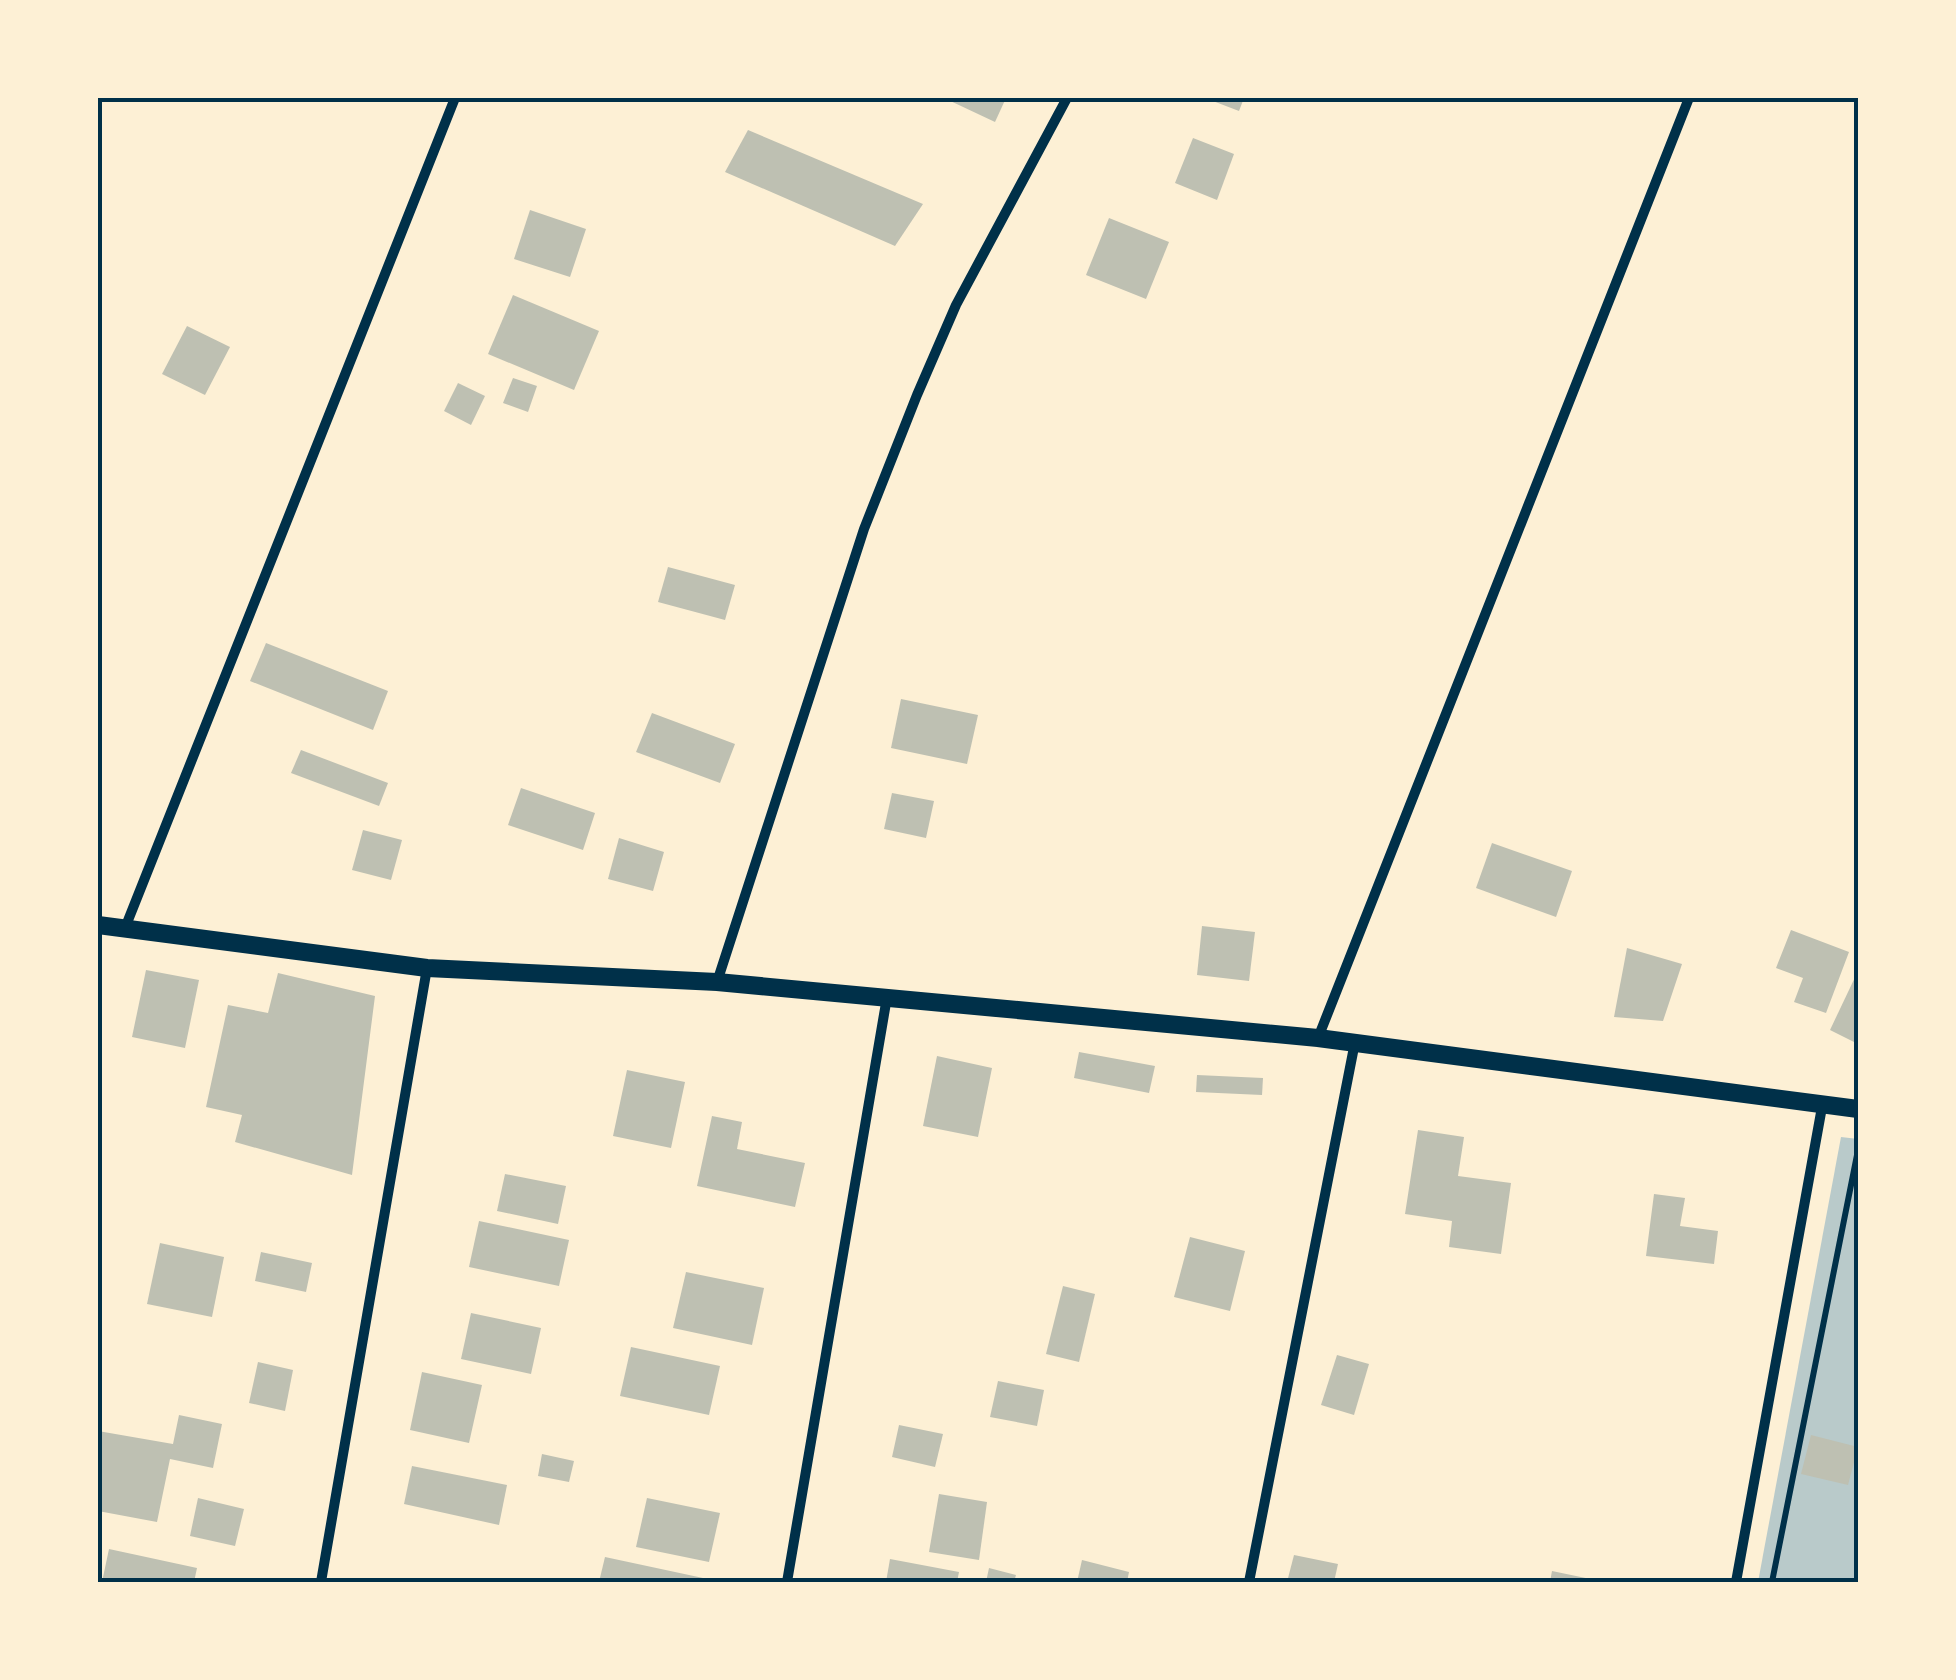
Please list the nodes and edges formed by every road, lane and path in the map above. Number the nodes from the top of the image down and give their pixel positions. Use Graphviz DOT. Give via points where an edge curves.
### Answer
graph roads {
  1 [pos="455,98"];
  2 [pos="1067,98"];
  3 [pos="1689,98"];
  4 [pos="98,925"];
  5 [pos="125,928"];
  6 [pos="427,968"];
  7 [pos="717,982"];
  8 [pos="888,997"];
  9 [pos="1318,1038"];
  10 [pos="1356,1042"];
  11 [pos="1822,1106"];
  12 [pos="1858,1109"];
  13 [pos="1858,1150"];
  14 [pos="321,1582"];
  15 [pos="787,1582"];
  16 [pos="1249,1582"];
  17 [pos="1736,1582"];
  18 [pos="1772,1582"];
  1 -- 5 [label="street"];
  2 -- 7 [label="street" via="956,305 910,412 864,529"];
  3 -- 9 [label="street"];
  4 -- 5 [label="street"];
  5 -- 6 [label="street"];
  6 -- 7 [label="street"];
  6 -- 14 [label="street"];
  7 -- 8 [label="street"];
  8 -- 9 [label="street"];
  8 -- 15 [label="street"];
  9 -- 10 [label="street"];
  10 -- 11 [label="street"];
  10 -- 16 [label="street"];
  11 -- 12 [label="street"];
  11 -- 17 [label="street"];
  13 -- 18 [label="path"];
}
